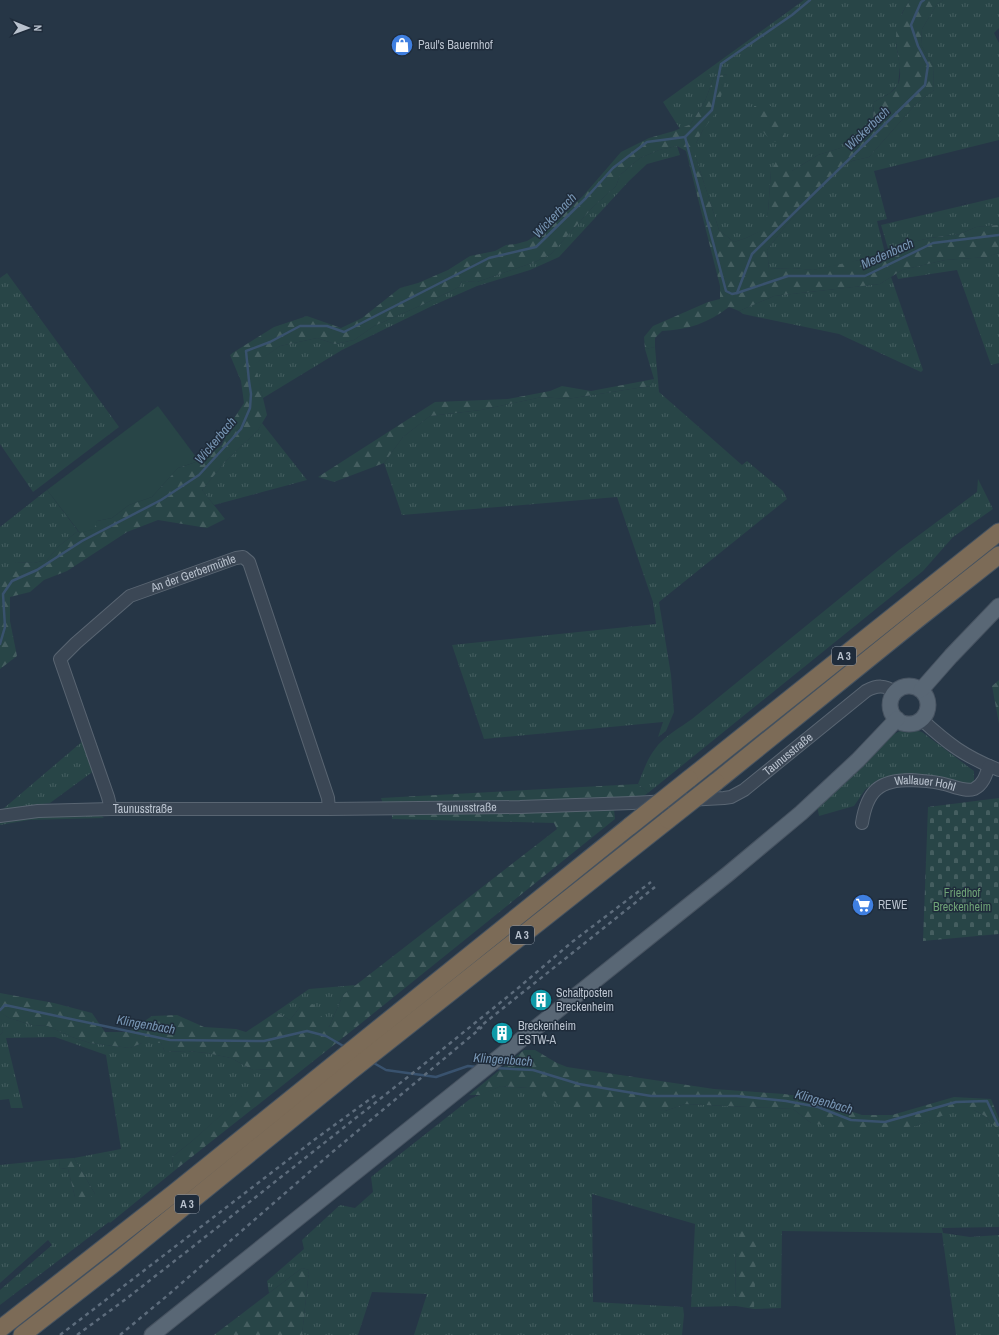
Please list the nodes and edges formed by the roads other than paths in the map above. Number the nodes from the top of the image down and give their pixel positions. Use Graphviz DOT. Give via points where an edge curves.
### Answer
graph roads {
  1 [pos="999,532"];
  2 [pos="999,555"];
  3 [pos="999,606"];
  4 [pos="921,690"];
  5 [pos="895,692"];
  6 [pos="921,719"];
  7 [pos="897,720"];
  8 [pos="994,768"];
  9 [pos="110,809"];
  10 [pos="329,809"];
  11 [pos="0,816"];
  12 [pos="862,823"];
  13 [pos="370,1045"];
  14 [pos="0,1329"];
  15 [pos="22,1335"];
  16 [pos="152,1335"];
  1 -- 13 [label="highway, A 3, bridge" via="630,826"];
  2 -- 13 [label="highway, A 3, bridge" via="668,820"];
  3 -- 4 [label="main road"];
  4 -- 5 [label="main road" via="908,686"];
  4 -- 6 [label="main road" via="927,701 927,708"];
  5 -- 7 [label="main road" via="890,703"];
  5 -- 10 [label="street, Taunusstraße" via="879,686 866,691 744,790 731,797 607,804"];
  6 -- 7 [label="main road" via="909,723"];
  6 -- 8 [label="street" via="953,747"];
  7 -- 16 [label="main road" via="801,813 734,869"];
  8 -- 12 [label="street, Wallauer Hohl" via="979,786 970,790 917,780 881,785 868,800"];
  9 -- 10 [label="street, Taunusstraße"];
  9 -- 10 [label="street, An der Gerbermühle" via="60,659 130,596 243,557 249,562 328,798"];
  9 -- 11 [label="street, Taunusstraße" via="38,811"];
  13 -- 14 [label="highway, A 3" via="345,1055"];
  13 -- 15 [label="highway, A 3" via="351,1071"];
}
